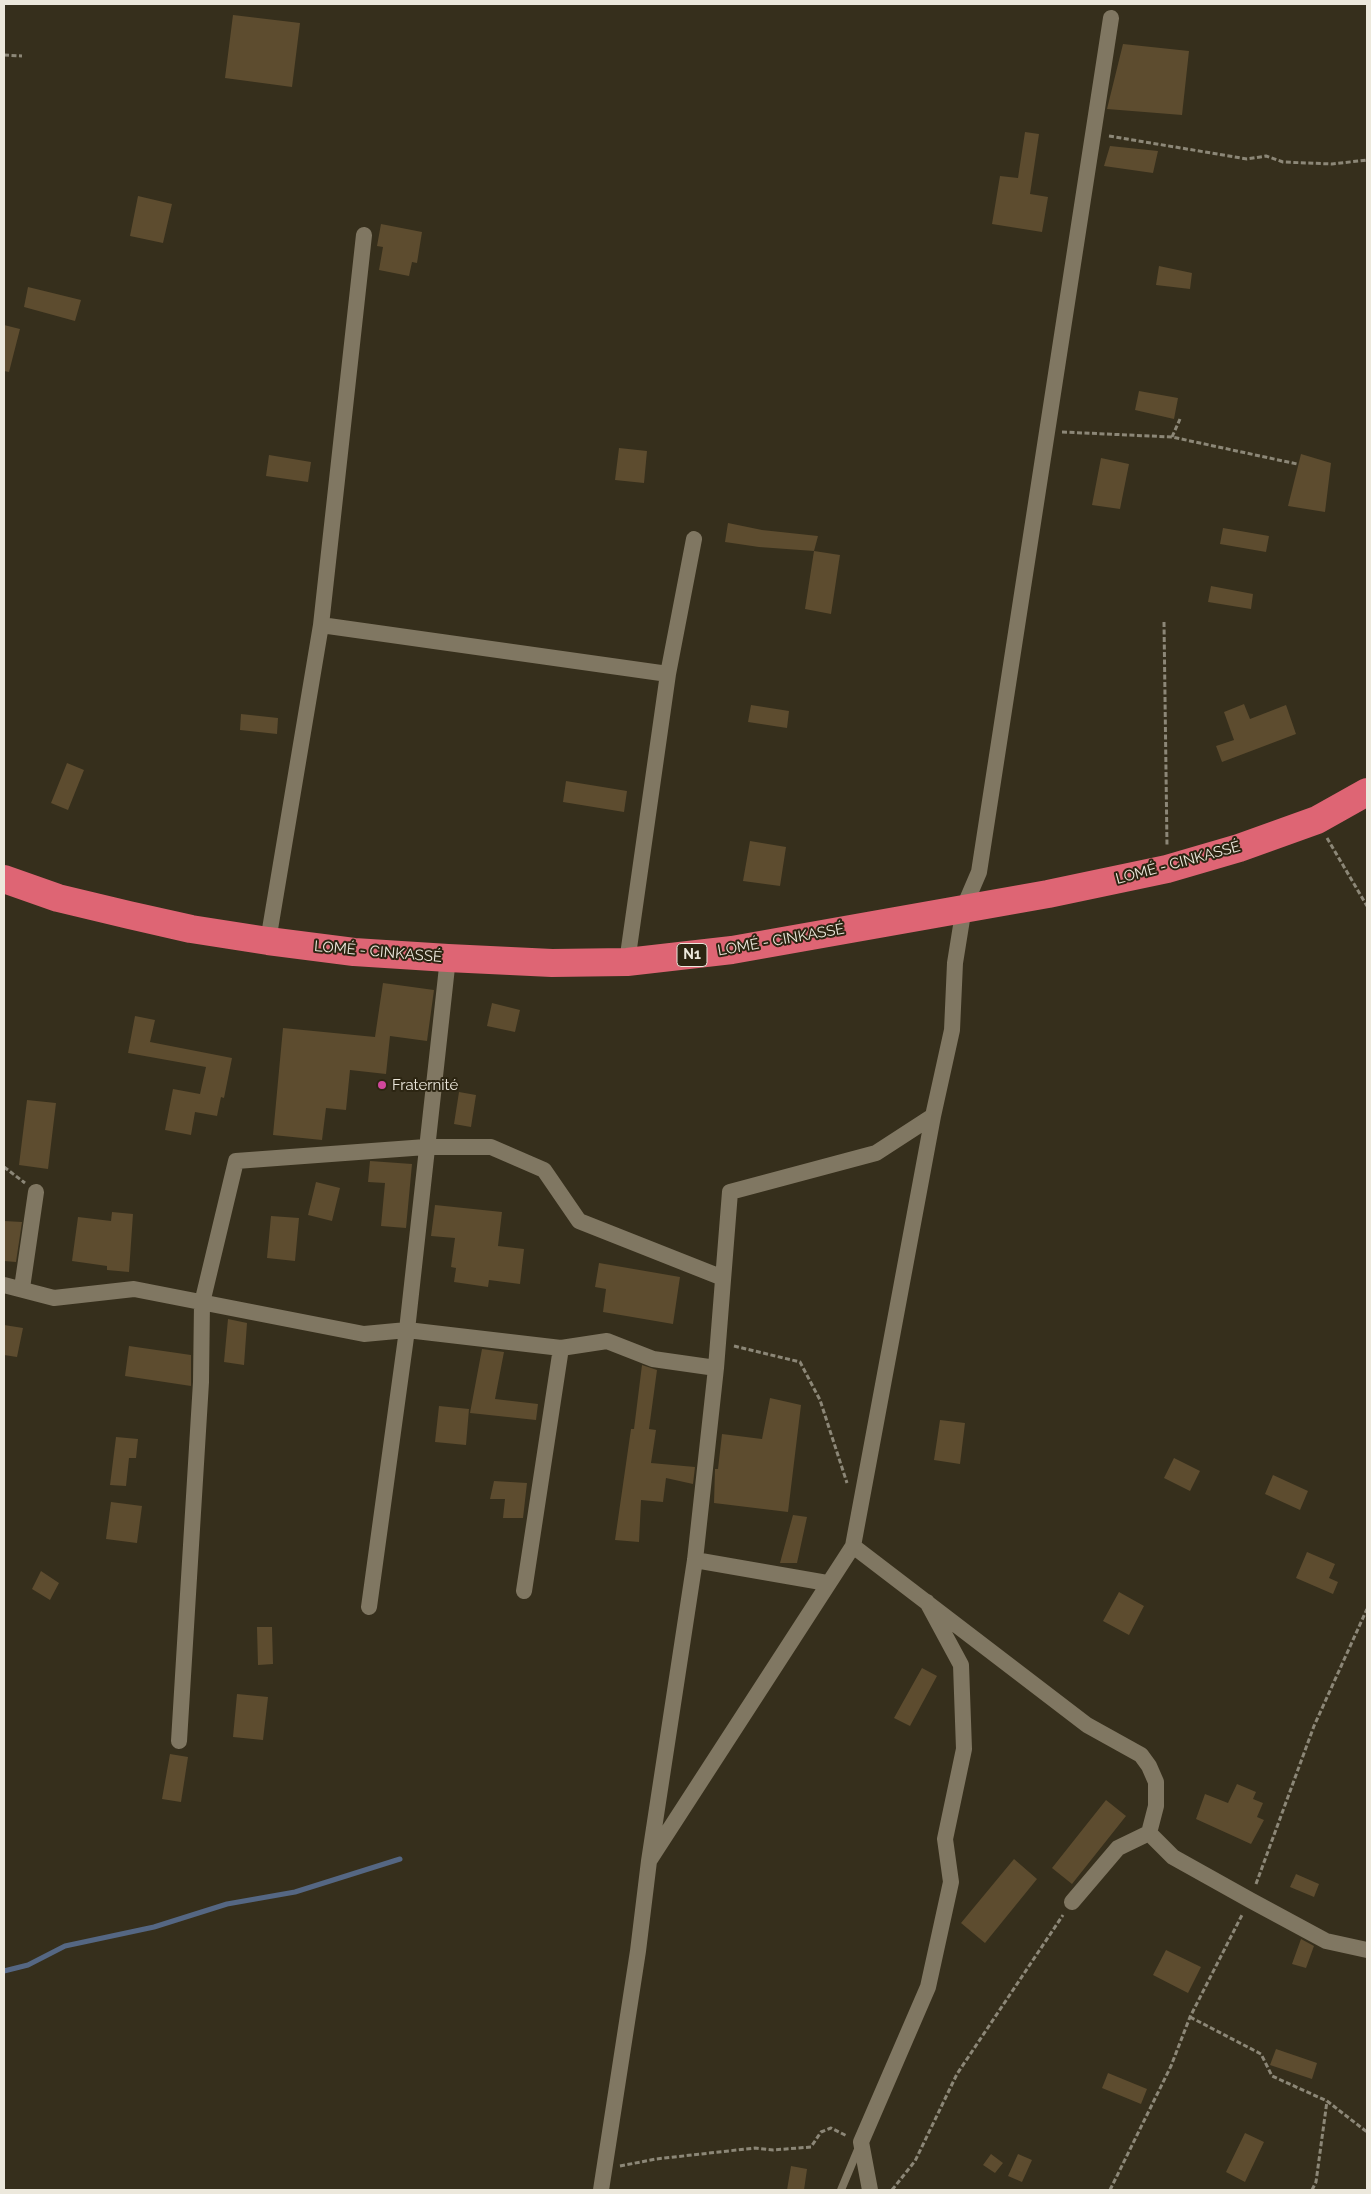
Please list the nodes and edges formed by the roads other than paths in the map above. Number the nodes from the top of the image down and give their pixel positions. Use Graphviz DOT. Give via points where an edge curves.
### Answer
graph roads {
  1 [pos="1111,18"];
  2 [pos="364,235"];
  3 [pos="694,539"];
  4 [pos="321,624"];
  5 [pos="668,674"];
  6 [pos="1367,792"];
  7 [pos="4,879"];
  8 [pos="964,907"];
  9 [pos="268,941"];
  10 [pos="448,958"];
  11 [pos="627,962"];
  12 [pos="933,1116"];
  13 [pos="426,1147"];
  14 [pos="36,1192"];
  15 [pos="723,1278"];
  16 [pos="4,1285"];
  17 [pos="22,1288"];
  18 [pos="202,1303"];
  19 [pos="407,1330"];
  20 [pos="562,1348"];
  21 [pos="716,1368"];
  22 [pos="854,1546"];
  23 [pos="695,1560"];
  24 [pos="827,1583"];
  25 [pos="524,1591"];
  26 [pos="927,1602"];
  27 [pos="369,1607"];
  28 [pos="179,1742"];
  29 [pos="1149,1833"];
  30 [pos="649,1861"];
  31 [pos="1072,1902"];
  32 [pos="1367,1950"];
  33 [pos="860,2142"];
  34 [pos="601,2190"];
  35 [pos="841,2190"];
  36 [pos="870,2190"];
  1 -- 8 [label="street" via="978,872"];
  2 -- 4 [label="street"];
  3 -- 5 [label="street"];
  4 -- 5 [label="street"];
  4 -- 9 [label="street"];
  5 -- 11 [label="street"];
  6 -- 8 [label="highway, LOMÉ - CINKASSÉ / N1" via="1316,820 1167,869 1048,894"];
  7 -- 9 [label="highway, LOMÉ - CINKASSÉ / N1" via="58,898 129,915 190,929"];
  8 -- 11 [label="highway, LOMÉ - CINKASSÉ / N1" via="732,950"];
  8 -- 12 [label="street" via="955,964 952,1030"];
  9 -- 10 [label="highway, LOMÉ - CINKASSÉ / N1" via="354,952"];
  10 -- 11 [label="highway, LOMÉ - CINKASSÉ / N1" via="552,963"];
  10 -- 13 [label="street"];
  12 -- 15 [label="street" via="876,1153 730,1192"];
  12 -- 22 [label="street"];
  13 -- 15 [label="street" via="491,1147 544,1170 579,1221"];
  13 -- 18 [label="street" via="236,1161"];
  13 -- 19 [label="street"];
  14 -- 17 [label="street"];
  15 -- 21 [label="street"];
  16 -- 17 [label="street"];
  17 -- 18 [label="street" via="54,1298 134,1289"];
  18 -- 19 [label="street" via="364,1334"];
  18 -- 28 [label="street" via="201,1382"];
  19 -- 20 [label="street"];
  19 -- 27 [label="street"];
  20 -- 21 [label="street" via="607,1341 653,1359"];
  20 -- 25 [label="street"];
  21 -- 23 [label="street"];
  22 -- 24 [label="street"];
  22 -- 26 [label="street"];
  23 -- 24 [label="street"];
  23 -- 30 [label="street"];
  24 -- 30 [label="street"];
  26 -- 29 [label="street" via="1087,1725 1141,1755 1156,1782 1156,1806"];
  26 -- 33 [label="street" via="961,1665 964,1749 945,1839 951,1882 928,1987"];
  29 -- 31 [label="street" via="1118,1848"];
  29 -- 32 [label="street" via="1173,1857 1326,1941"];
  30 -- 34 [label="street"];
  33 -- 35 [label="lane"];
  33 -- 36 [label="street"];
}
